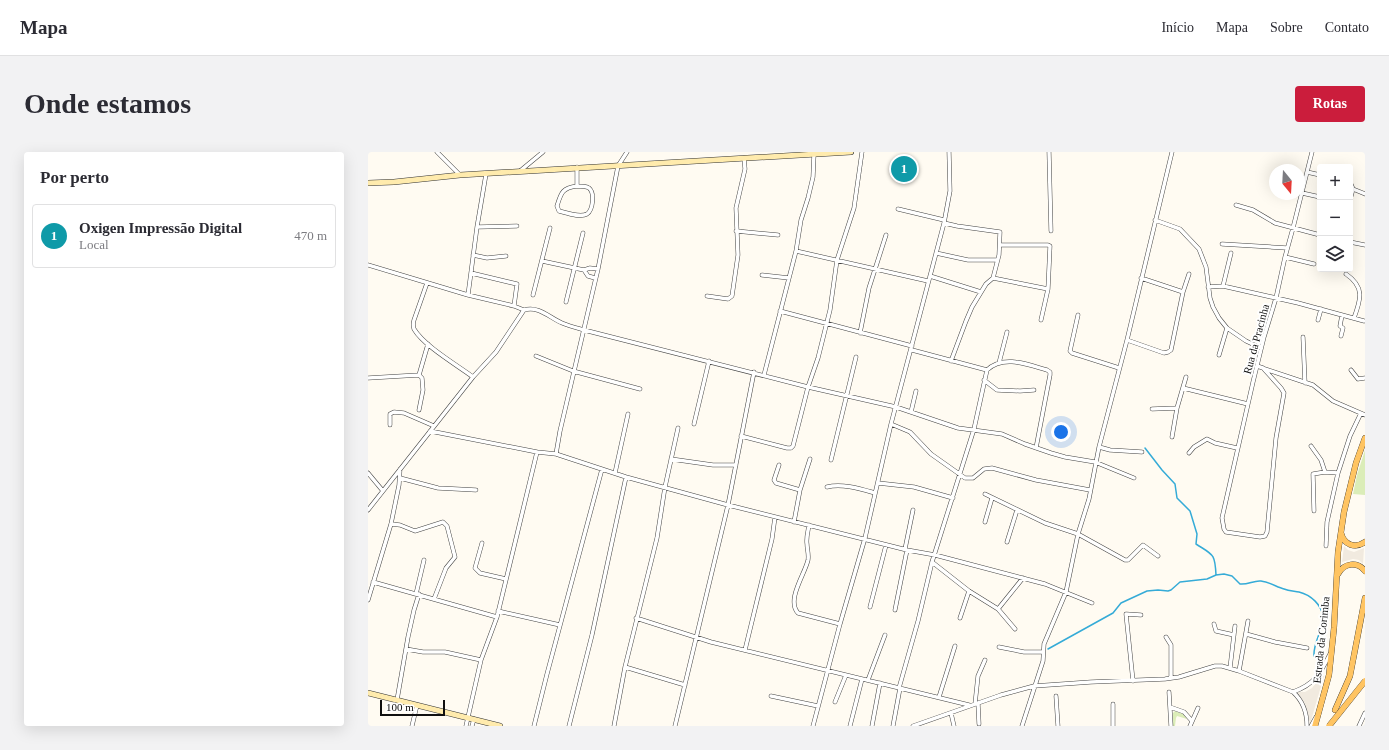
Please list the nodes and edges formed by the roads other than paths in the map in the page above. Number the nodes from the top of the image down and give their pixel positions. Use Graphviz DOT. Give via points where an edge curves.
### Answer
graph roads {
  1 [pos="437,152"];
  2 [pos="543,152"];
  3 [pos="627,152"];
  4 [pos="851,152"];
  5 [pos="862,152"];
  6 [pos="949,152"];
  7 [pos="1049,152"];
  8 [pos="1172,152"];
  9 [pos="1312,152"];
  10 [pos="814,154"];
  11 [pos="744,158"];
  12 [pos="618,166"];
  13 [pos="576,168"];
  14 [pos="520,172"];
  15 [pos="1307,172"];
  16 [pos="486,174"];
  17 [pos="1317,174"];
  18 [pos="460,175"];
  19 [pos="1305,180"];
  20 [pos="368,183"];
  21 [pos="577,186"];
  22 [pos="1353,189"];
  23 [pos="1305,194"];
  24 [pos="1365,194"];
  25 [pos="1317,196"];
  26 [pos="1300,200"];
  27 [pos="1236,205"];
  28 [pos="898,209"];
  29 [pos="1156,220"];
  30 [pos="944,221"];
  31 [pos="517,226"];
  32 [pos="477,227"];
  33 [pos="550,228"];
  34 [pos="1293,228"];
  35 [pos="736,231"];
  36 [pos="1051,231"];
  37 [pos="583,233"];
  38 [pos="886,234"];
  39 [pos="1317,234"];
  40 [pos="778,235"];
  41 [pos="1353,243"];
  42 [pos="1222,244"];
  43 [pos="1000,245"];
  44 [pos="1365,245"];
  45 [pos="1287,248"];
  46 [pos="796,251"];
  47 [pos="936,253"];
  48 [pos="1231,253"];
  49 [pos="473,255"];
  50 [pos="506,256"];
  51 [pos="1285,257"];
  52 [pos="837,260"];
  53 [pos="997,260"];
  54 [pos="542,261"];
  55 [pos="1314,264"];
  56 [pos="368,265"];
  57 [pos="575,268"];
  58 [pos="598,268"];
  59 [pos="875,269"];
  60 [pos="584,270"];
  61 [pos="471,273"];
  62 [pos="1189,274"];
  63 [pos="1346,274"];
  64 [pos="762,275"];
  65 [pos="930,276"];
  66 [pos="595,278"];
  67 [pos="789,278"];
  68 [pos="992,278"];
  69 [pos="1141,278"];
  70 [pos="928,281"];
  71 [pos="427,283"];
  72 [pos="1223,286"];
  73 [pos="1208,287"];
  74 [pos="1048,289"];
  75 [pos="981,292"];
  76 [pos="1183,292"];
  77 [pos="468,295"];
  78 [pos="534,295"];
  79 [pos="706,296"];
  80 [pos="1276,298"];
  81 [pos="566,302"];
  82 [pos="514,306"];
  83 [pos="1321,309"];
  84 [pos="524,310"];
  85 [pos="780,311"];
  86 [pos="1078,315"];
  87 [pos="1342,315"];
  88 [pos="1354,318"];
  89 [pos="1041,320"];
  90 [pos="1318,320"];
  91 [pos="1364,321"];
  92 [pos="827,323"];
  93 [pos="1227,328"];
  94 [pos="584,330"];
  95 [pos="860,332"];
  96 [pos="1007,332"];
  97 [pos="1341,336"];
  98 [pos="1303,337"];
  99 [pos="1128,340"];
  100 [pos="428,344"];
  101 [pos="912,348"];
  102 [pos="1261,348"];
  103 [pos="1219,355"];
  104 [pos="536,356"];
  105 [pos="856,357"];
  106 [pos="709,361"];
  107 [pos="951,361"];
  108 [pos="999,363"];
  109 [pos="1257,366"];
  110 [pos="1119,368"];
  111 [pos="1263,368"];
  112 [pos="574,370"];
  113 [pos="987,370"];
  114 [pos="1351,370"];
  115 [pos="754,372"];
  116 [pos="419,375"];
  117 [pos="764,375"];
  118 [pos="473,377"];
  119 [pos="1186,377"];
  120 [pos="368,378"];
  121 [pos="1365,378"];
  122 [pos="984,380"];
  123 [pos="1304,383"];
  124 [pos="808,387"];
  125 [pos="1183,388"];
  126 [pos="640,389"];
  127 [pos="1034,390"];
  128 [pos="916,391"];
  129 [pos="846,396"];
  130 [pos="1248,404"];
  131 [pos="896,407"];
  132 [pos="1177,408"];
  133 [pos="1152,409"];
  134 [pos="419,410"];
  135 [pos="911,412"];
  136 [pos="628,414"];
  137 [pos="1363,414"];
  138 [pos="694,424"];
  139 [pos="891,424"];
  140 [pos="390,425"];
  141 [pos="434,426"];
  142 [pos="678,428"];
  143 [pos="974,429"];
  144 [pos="430,431"];
  145 [pos="740,436"];
  146 [pos="1172,437"];
  147 [pos="1365,438"];
  148 [pos="1311,446"];
  149 [pos="1098,447"];
  150 [pos="1036,448"];
  151 [pos="1237,448"];
  152 [pos="537,452"];
  153 [pos="1142,452"];
  154 [pos="1189,453"];
  155 [pos="556,454"];
  156 [pos="671,459"];
  157 [pos="810,459"];
  158 [pos="830,460"];
  159 [pos="1095,462"];
  160 [pos="736,465"];
  161 [pos="778,465"];
  162 [pos="400,469"];
  163 [pos="602,469"];
  164 [pos="1325,472"];
  165 [pos="1338,472"];
  166 [pos="368,473"];
  167 [pos="615,473"];
  168 [pos="960,474"];
  169 [pos="626,477"];
  170 [pos="400,478"];
  171 [pos="1134,478"];
  172 [pos="878,482"];
  173 [pos="665,487"];
  174 [pos="827,487"];
  175 [pos="476,490"];
  176 [pos="800,490"];
  177 [pos="1090,490"];
  178 [pos="382,491"];
  179 [pos="875,493"];
  180 [pos="985,494"];
  181 [pos="953,498"];
  182 [pos="992,498"];
  183 [pos="728,505"];
  184 [pos="368,510"];
  185 [pos="913,510"];
  186 [pos="1017,510"];
  187 [pos="1314,511"];
  188 [pos="776,517"];
  189 [pos="794,522"];
  190 [pos="985,522"];
  191 [pos="391,524"];
  192 [pos="809,525"];
  193 [pos="1341,530"];
  194 [pos="1078,534"];
  195 [pos="865,538"];
  196 [pos="482,542"];
  197 [pos="1007,542"];
  198 [pos="1365,542"];
  199 [pos="886,544"];
  200 [pos="1326,546"];
  201 [pos="906,550"];
  202 [pos="935,555"];
  203 [pos="1158,556"];
  204 [pos="424,560"];
  205 [pos="932,562"];
  206 [pos="1365,571"];
  207 [pos="1023,578"];
  208 [pos="1337,578"];
  209 [pos="506,579"];
  210 [pos="374,582"];
  211 [pos="969,591"];
  212 [pos="1066,592"];
  213 [pos="418,594"];
  214 [pos="434,598"];
  215 [pos="1365,598"];
  216 [pos="368,600"];
  217 [pos="1092,603"];
  218 [pos="870,607"];
  219 [pos="998,609"];
  220 [pos="895,610"];
  221 [pos="498,611"];
  222 [pos="1141,615"];
  223 [pos="497,617"];
  224 [pos="636,618"];
  225 [pos="960,618"];
  226 [pos="1248,621"];
  227 [pos="840,624"];
  228 [pos="1214,624"];
  229 [pos="560,625"];
  230 [pos="1235,626"];
  231 [pos="1015,629"];
  232 [pos="1246,634"];
  233 [pos="886,635"];
  234 [pos="1234,635"];
  235 [pos="696,637"];
  236 [pos="1166,637"];
  237 [pos="955,646"];
  238 [pos="999,647"];
  239 [pos="1307,648"];
  240 [pos="406,649"];
  241 [pos="745,650"];
  242 [pos="1043,652"];
  243 [pos="1331,652"];
  244 [pos="481,660"];
  245 [pos="985,660"];
  246 [pos="624,667"];
  247 [pos="1230,668"];
  248 [pos="827,670"];
  249 [pos="1238,671"];
  250 [pos="846,675"];
  251 [pos="1171,678"];
  252 [pos="862,679"];
  253 [pos="868,680"];
  254 [pos="1132,681"];
  255 [pos="1365,681"];
  256 [pos="880,683"];
  257 [pos="685,685"];
  258 [pos="1034,686"];
  259 [pos="900,688"];
  260 [pos="1169,692"];
  261 [pos="1293,692"];
  262 [pos="368,693"];
  263 [pos="771,696"];
  264 [pos="1056,696"];
  265 [pos="939,697"];
  266 [pos="397,700"];
  267 [pos="835,702"];
  268 [pos="976,703"];
  269 [pos="1113,704"];
  270 [pos="417,705"];
  271 [pos="970,705"];
  272 [pos="1321,705"];
  273 [pos="818,706"];
  274 [pos="1170,707"];
  275 [pos="1198,708"];
  276 [pos="1335,710"];
  277 [pos="951,713"];
  278 [pos="1365,713"];
  279 [pos="468,718"];
  280 [pos="474,719"];
  281 [pos="1192,721"];
  282 [pos="979,724"];
  283 [pos="920,725"];
  284 [pos="1331,725"];
  285 [pos="412,726"];
  286 [pos="466,726"];
  287 [pos="472,726"];
  288 [pos="500,726"];
  289 [pos="534,726"];
  290 [pos="569,726"];
  291 [pos="614,726"];
  292 [pos="675,726"];
  293 [pos="813,726"];
  294 [pos="850,726"];
  295 [pos="872,726"];
  296 [pos="893,726"];
  297 [pos="913,726"];
  298 [pos="954,726"];
  299 [pos="1022,726"];
  300 [pos="1058,726"];
  301 [pos="1113,726"];
  302 [pos="1171,726"];
  303 [pos="1190,726"];
  304 [pos="1307,726"];
  305 [pos="1311,726"];
  306 [pos="1315,726"];
  307 [pos="1359,726"];
  1 -- 18 [label="street"];
  2 -- 14 [label="street"];
  3 -- 12 [label="street"];
  4 -- 10 [label="main road"];
  5 -- 52 [label="street" via="854,208"];
  6 -- 30 [label="street" via="950,191"];
  7 -- 36 [label="street"];
  8 -- 29 [label="street"];
  9 -- 15 [label="street, Rua da Pracinha"];
  10 -- 11 [label="main road"];
  10 -- 46 [label="street" via="813,177 801,220"];
  11 -- 12 [label="main road"];
  11 -- 35 [label="street" via="744,177 736,208"];
  12 -- 13 [label="main road"];
  12 -- 58 [label="street"];
  13 -- 14 [label="main road"];
  13 -- 21 [label="street"];
  14 -- 16 [label="main road"];
  15 -- 17 [label="street"];
  15 -- 19 [label="street, Rua da Pracinha"];
  16 -- 18 [label="main road"];
  16 -- 32 [label="street"];
  18 -- 20 [label="main road"];
  21 -- 21 [label="street" via="562,192 557,206 559,211 584,215 591,210 591,190"];
  22 -- 24 [label="street"];
  23 -- 25 [label="street"];
  26 -- 34 [label="street, Rua da Pracinha"];
  27 -- 34 [label="street" via="1253,210 1275,223"];
  28 -- 30 [label="street"];
  29 -- 69 [label="street"];
  29 -- 73 [label="street" via="1180,230 1199,249 1206,267"];
  30 -- 43 [label="street" via="957,226 1000,232"];
  30 -- 47 [label="street"];
  31 -- 32 [label="street"];
  32 -- 49 [label="street"];
  33 -- 54 [label="street"];
  34 -- 39 [label="street"];
  34 -- 45 [label="street, Rua da Pracinha"];
  35 -- 40 [label="street"];
  35 -- 79 [label="street" via="738,255 732,296 728,299"];
  37 -- 57 [label="street"];
  38 -- 59 [label="street"];
  41 -- 44 [label="street"];
  42 -- 45 [label="street"];
  43 -- 53 [label="street"];
  43 -- 74 [label="street" via="1048,245"];
  45 -- 51 [label="street, Rua da Pracinha"];
  46 -- 52 [label="street"];
  46 -- 67 [label="street"];
  47 -- 53 [label="street" via="968,260"];
  47 -- 65 [label="street"];
  48 -- 72 [label="street"];
  49 -- 50 [label="street" via="487,258"];
  49 -- 61 [label="street"];
  51 -- 55 [label="street"];
  51 -- 80 [label="street, Rua da Pracinha"];
  52 -- 59 [label="street"];
  52 -- 92 [label="street"];
  53 -- 68 [label="street"];
  54 -- 57 [label="street"];
  54 -- 78 [label="street"];
  56 -- 71 [label="street"];
  57 -- 60 [label="street"];
  57 -- 81 [label="street"];
  58 -- 60 [label="street"];
  58 -- 66 [label="street"];
  59 -- 70 [label="street"];
  59 -- 95 [label="street"];
  60 -- 66 [label="street" via="588,276"];
  61 -- 77 [label="street"];
  61 -- 82 [label="street" via="517,284"];
  62 -- 76 [label="street"];
  63 -- 88 [label="street" via="1357,284 1361,296"];
  64 -- 67 [label="street"];
  65 -- 70 [label="street"];
  65 -- 75 [label="street"];
  66 -- 94 [label="street"];
  67 -- 85 [label="street"];
  68 -- 74 [label="street"];
  68 -- 75 [label="street"];
  69 -- 76 [label="street"];
  69 -- 99 [label="street"];
  70 -- 101 [label="street"];
  71 -- 77 [label="street"];
  71 -- 100 [label="street" via="413,325"];
  72 -- 73 [label="street"];
  72 -- 80 [label="street"];
  73 -- 93 [label="street" via="1213,307"];
  74 -- 89 [label="street"];
  75 -- 107 [label="street" via="966,320"];
  76 -- 99 [label="street" via="1171,350 1164,353"];
  77 -- 82 [label="street"];
  80 -- 83 [label="street"];
  80 -- 102 [label="street, Rua da Pracinha"];
  82 -- 84 [label="street"];
  83 -- 87 [label="street"];
  83 -- 90 [label="street"];
  84 -- 94 [label="street" via="534,308 562,323"];
  84 -- 118 [label="street" via="505,340"];
  85 -- 92 [label="street"];
  85 -- 117 [label="street"];
  86 -- 110 [label="street" via="1070,351"];
  87 -- 88 [label="street"];
  87 -- 97 [label="street"];
  88 -- 91 [label="street"];
  92 -- 95 [label="street"];
  92 -- 124 [label="street"];
  93 -- 102 [label="street"];
  93 -- 103 [label="street"];
  94 -- 106 [label="street"];
  94 -- 112 [label="street"];
  95 -- 101 [label="street"];
  96 -- 108 [label="street"];
  98 -- 123 [label="street"];
  99 -- 110 [label="street"];
  100 -- 116 [label="street"];
  100 -- 118 [label="street"];
  101 -- 107 [label="street"];
  101 -- 131 [label="street"];
  102 -- 109 [label="street, Rua da Pracinha"];
  104 -- 112 [label="street"];
  105 -- 129 [label="street"];
  106 -- 115 [label="street"];
  106 -- 138 [label="street"];
  107 -- 113 [label="street"];
  108 -- 113 [label="street"];
  108 -- 150 [label="street" via="1018,362 1050,372"];
  109 -- 111 [label="street"];
  109 -- 130 [label="street, Rua da Pracinha"];
  110 -- 149 [label="street"];
  111 -- 123 [label="street"];
  111 -- 151 [label="street, Rua da Pracinha" via="1282,388 1284,394 1276,438 1267,532 1260,538 1225,531 1222,518"];
  112 -- 126 [label="street"];
  112 -- 155 [label="street"];
  113 -- 122 [label="street"];
  114 -- 121 [label="street" via="1358,379"];
  115 -- 117 [label="street"];
  115 -- 145 [label="street"];
  116 -- 120 [label="street"];
  116 -- 134 [label="street" via="422,378 423,390"];
  117 -- 124 [label="street"];
  118 -- 141 [label="street"];
  119 -- 125 [label="street"];
  122 -- 127 [label="street" via="997,390"];
  122 -- 143 [label="street"];
  123 -- 137 [label="street" via="1318,388 1333,401"];
  124 -- 129 [label="street"];
  124 -- 145 [label="street" via="791,448"];
  125 -- 130 [label="street"];
  125 -- 132 [label="street"];
  128 -- 135 [label="street"];
  129 -- 131 [label="street"];
  129 -- 158 [label="street"];
  130 -- 151 [label="street, Rua da Pracinha"];
  131 -- 135 [label="street"];
  131 -- 139 [label="street"];
  132 -- 133 [label="street"];
  132 -- 146 [label="street"];
  135 -- 143 [label="street" via="952,426"];
  136 -- 167 [label="street"];
  137 -- 165 [label="street" via="1350,436"];
  139 -- 168 [label="street" via="910,432 931,454"];
  139 -- 172 [label="street"];
  140 -- 141 [label="street" via="390,414 394,412 404,413"];
  141 -- 144 [label="street"];
  142 -- 156 [label="street"];
  143 -- 150 [label="street" via="1002,434"];
  143 -- 168 [label="street"];
  144 -- 152 [label="street"];
  144 -- 162 [label="street"];
  145 -- 160 [label="street"];
  147 -- 193 [label="main road" via="1349,489"];
  148 -- 164 [label="street" via="1321,460"];
  149 -- 153 [label="street"];
  149 -- 159 [label="street"];
  150 -- 159 [label="street" via="1065,457"];
  151 -- 154 [label="street" via="1207,439"];
  152 -- 155 [label="street"];
  152 -- 209 [label="street"];
  155 -- 163 [label="street"];
  156 -- 160 [label="street" via="713,465"];
  156 -- 173 [label="street"];
  157 -- 176 [label="street"];
  159 -- 171 [label="street"];
  159 -- 177 [label="street"];
  160 -- 183 [label="street"];
  161 -- 176 [label="street" via="774,480 776,483"];
  162 -- 170 [label="street"];
  162 -- 178 [label="street"];
  163 -- 167 [label="street"];
  163 -- 229 [label="street"];
  164 -- 165 [label="street"];
  164 -- 187 [label="street" via="1314,473 1312,476"];
  165 -- 200 [label="street" via="1327,522"];
  166 -- 178 [label="street"];
  167 -- 169 [label="street"];
  168 -- 177 [label="street" via="969,479 984,469 992,468 1036,480"];
  168 -- 181 [label="street"];
  169 -- 173 [label="street"];
  169 -- 290 [label="street" via="592,635"];
  170 -- 175 [label="street" via="438,488"];
  170 -- 191 [label="street"];
  172 -- 179 [label="street"];
  172 -- 181 [label="street" via="914,487"];
  173 -- 183 [label="street"];
  173 -- 224 [label="street" via="657,538"];
  174 -- 179 [label="street" via="844,486"];
  176 -- 189 [label="street"];
  177 -- 194 [label="street"];
  178 -- 184 [label="street"];
  179 -- 195 [label="street"];
  180 -- 182 [label="street"];
  181 -- 202 [label="street"];
  182 -- 186 [label="street"];
  182 -- 190 [label="street"];
  183 -- 188 [label="street"];
  183 -- 235 [label="street"];
  185 -- 201 [label="street"];
  186 -- 194 [label="street"];
  186 -- 197 [label="street"];
  188 -- 189 [label="street"];
  188 -- 241 [label="street"];
  189 -- 192 [label="street"];
  191 -- 210 [label="street"];
  191 -- 214 [label="street" via="416,531 443,522 448,526 456,557 446,568"];
  192 -- 195 [label="street"];
  192 -- 227 [label="street" via="808,558 796,594 795,609 798,613"];
  193 -- 198 [label="main road" via="1342,537 1349,544 1358,545"];
  193 -- 208 [label="main road, Estrada da Corimba"];
  194 -- 203 [label="street" via="1125,560 1143,545"];
  194 -- 212 [label="street"];
  195 -- 199 [label="street"];
  195 -- 227 [label="street"];
  196 -- 209 [label="street" via="475,568 480,573"];
  199 -- 201 [label="street"];
  199 -- 218 [label="street"];
  201 -- 202 [label="street"];
  201 -- 220 [label="street"];
  202 -- 205 [label="street"];
  202 -- 207 [label="street"];
  204 -- 213 [label="street"];
  205 -- 211 [label="street"];
  205 -- 259 [label="street"];
  206 -- 208 [label="main road" via="1359,566 1349,564 1341,569"];
  207 -- 212 [label="street"];
  207 -- 219 [label="street"];
  208 -- 243 [label="main road, Estrada da Corimba"];
  209 -- 221 [label="street"];
  210 -- 213 [label="street"];
  210 -- 216 [label="street"];
  211 -- 219 [label="street"];
  211 -- 225 [label="street"];
  212 -- 217 [label="street"];
  212 -- 242 [label="street"];
  213 -- 214 [label="street"];
  213 -- 240 [label="street"];
  214 -- 223 [label="street"];
  215 -- 276 [label="main road" via="1350,676"];
  219 -- 231 [label="street"];
  221 -- 223 [label="street"];
  221 -- 229 [label="street"];
  222 -- 254 [label="street" via="1126,614"];
  223 -- 244 [label="street"];
  224 -- 235 [label="street"];
  224 -- 246 [label="street"];
  226 -- 232 [label="street"];
  227 -- 248 [label="street"];
  228 -- 234 [label="street" via="1216,631"];
  229 -- 289 [label="street"];
  230 -- 234 [label="street"];
  232 -- 239 [label="street"];
  232 -- 249 [label="street"];
  233 -- 253 [label="street"];
  234 -- 247 [label="street"];
  235 -- 241 [label="street"];
  235 -- 257 [label="street"];
  236 -- 251 [label="street" via="1170,645"];
  237 -- 265 [label="street"];
  238 -- 242 [label="street" via="1024,652"];
  240 -- 244 [label="street" via="442,652"];
  240 -- 266 [label="street"];
  241 -- 248 [label="street"];
  242 -- 258 [label="street" via="1043,661"];
  243 -- 261 [label="street" via="1311,683"];
  243 -- 272 [label="main road, Estrada da Corimba" via="1329,675"];
  244 -- 279 [label="street"];
  245 -- 268 [label="street" via="978,676"];
  246 -- 257 [label="street"];
  246 -- 291 [label="street"];
  247 -- 249 [label="street"];
  247 -- 251 [label="street" via="1215,666"];
  248 -- 250 [label="street"];
  248 -- 273 [label="street"];
  249 -- 261 [label="street"];
  250 -- 252 [label="street"];
  250 -- 267 [label="street"];
  251 -- 254 [label="street"];
  252 -- 253 [label="street"];
  252 -- 294 [label="street"];
  253 -- 256 [label="street"];
  254 -- 258 [label="street"];
  255 -- 284 [label="main road, bridge"];
  256 -- 259 [label="street"];
  256 -- 295 [label="street"];
  257 -- 292 [label="street"];
  258 -- 268 [label="street"];
  258 -- 299 [label="street"];
  259 -- 265 [label="street"];
  259 -- 296 [label="street"];
  260 -- 274 [label="street"];
  261 -- 304 [label="street" via="1304,706"];
  262 -- 266 [label="main road"];
  263 -- 273 [label="street"];
  264 -- 300 [label="street"];
  265 -- 271 [label="street"];
  266 -- 270 [label="main road"];
  268 -- 271 [label="street"];
  268 -- 282 [label="street"];
  269 -- 301 [label="street"];
  270 -- 279 [label="main road"];
  270 -- 285 [label="street"];
  271 -- 277 [label="street"];
  272 -- 305 [label="street"];
  272 -- 306 [label="main road, Estrada da Corimba"];
  273 -- 293 [label="street"];
  274 -- 281 [label="street" via="1184,712"];
  274 -- 302 [label="street"];
  275 -- 281 [label="street"];
  277 -- 283 [label="street"];
  277 -- 298 [label="street"];
  278 -- 307 [label="street"];
  279 -- 280 [label="main road"];
  279 -- 286 [label="street"];
  280 -- 287 [label="street"];
  280 -- 288 [label="main road"];
  281 -- 303 [label="street"];
  283 -- 297 [label="street"];
}
